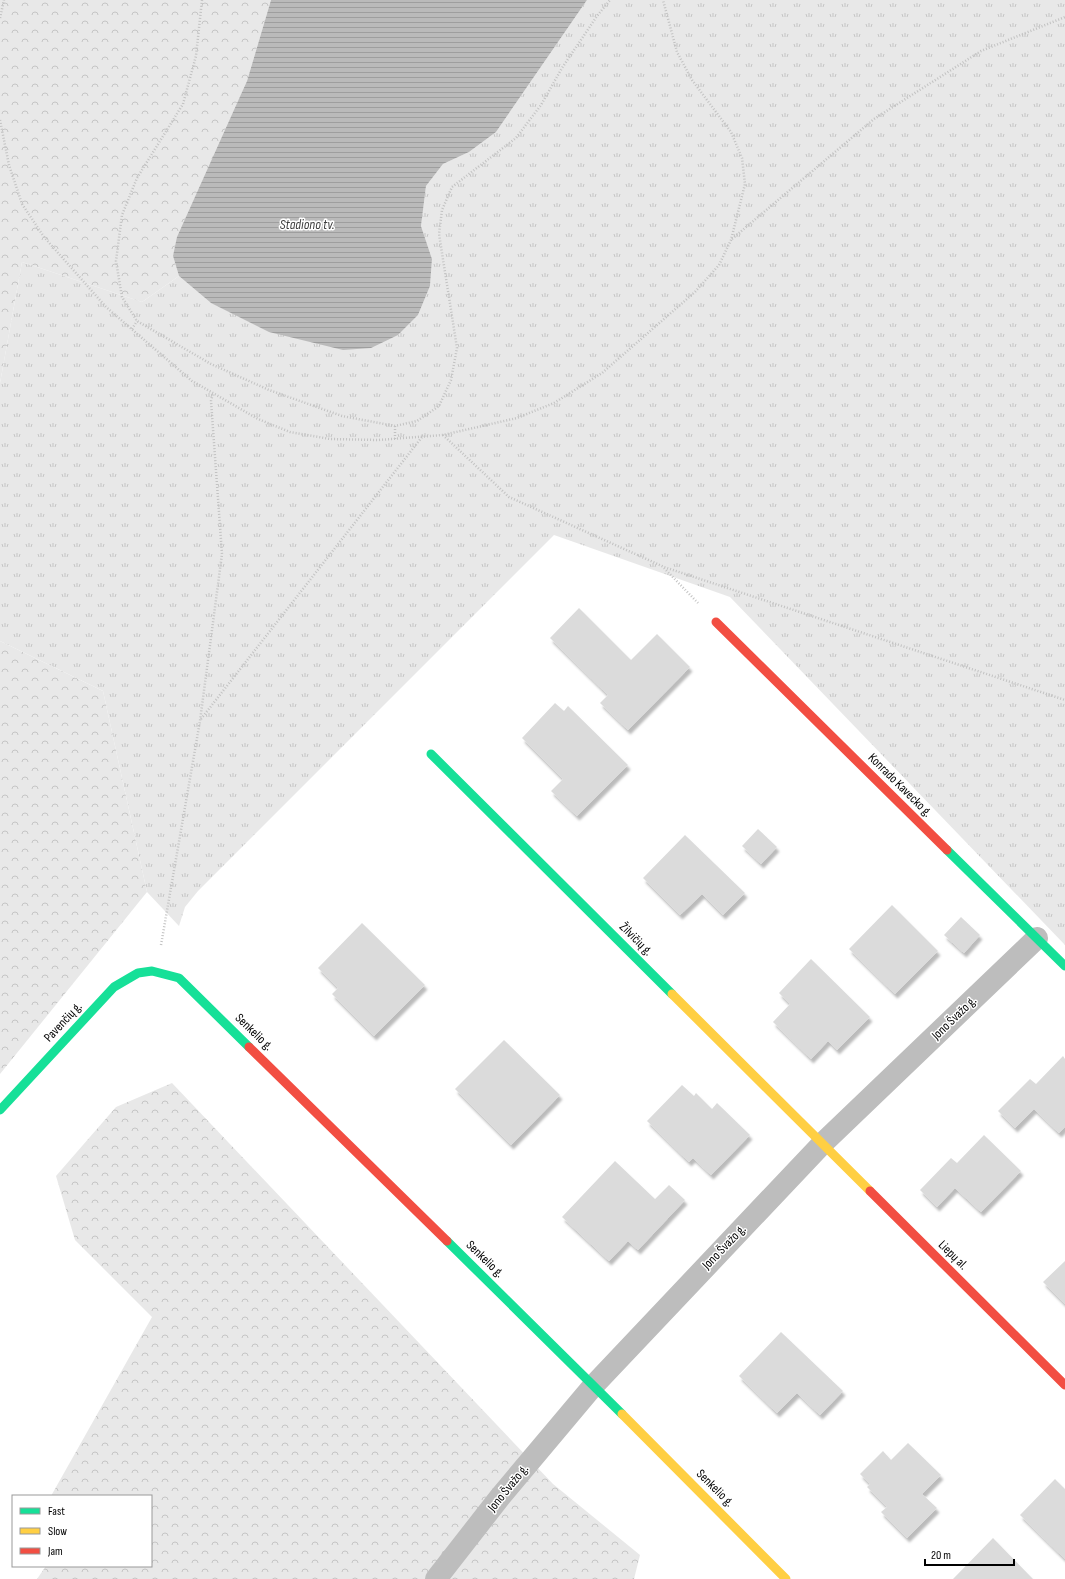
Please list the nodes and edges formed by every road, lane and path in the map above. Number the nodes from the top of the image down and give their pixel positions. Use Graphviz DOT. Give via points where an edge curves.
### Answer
graph roads {
  1 [pos="4,0"];
  2 [pos="202,0"];
  3 [pos="610,0"];
  4 [pos="663,0"];
  5 [pos="1065,17"];
  6 [pos="0,18"];
  7 [pos="0,120"];
  8 [pos="731,240"];
  9 [pos="137,321"];
  10 [pos="132,329"];
  11 [pos="213,393"];
  12 [pos="395,426"];
  13 [pos="442,435"];
  14 [pos="423,437"];
  15 [pos="395,439"];
  16 [pos="664,567"];
  17 [pos="716,622"];
  18 [pos="1065,700"];
  19 [pos="200,721"];
  20 [pos="431,754"];
  21 [pos="1037,938"];
  22 [pos="1065,966"];
  23 [pos="156,970"];
  24 [pos="0,1110"];
  25 [pos="823,1144"];
  26 [pos="594,1385"];
  27 [pos="1065,1385"];
  28 [pos="436,1579"];
  29 [pos="786,1579"];
  1 -- 6 [label="path"];
  2 -- 9 [label="path" via="196,56 183,104 137,178 122,215 116,261 122,297"];
  3 -- 12 [label="path" via="562,68 541,105 516,138 452,188 442,210 439,234 456,348 451,380 439,406 417,421"];
  4 -- 8 [label="path" via="677,52 692,80 731,132 742,158 745,184"];
  5 -- 8 [label="path" via="981,51 874,119"];
  7 -- 10 [label="path" via="9,166 22,204 44,237 106,307"];
  8 -- 13 [label="path" via="719,266 695,292 602,373 554,403 517,418"];
  9 -- 10 [label="path"];
  9 -- 12 [label="path" via="211,364 269,390 342,416"];
  10 -- 11 [label="path" via="192,381"];
  11 -- 15 [label="path" via="258,419 290,432 330,439"];
  11 -- 19 [label="path" via="211,401 222,554"];
  12 -- 15 [label="path"];
  13 -- 14 [label="path"];
  13 -- 16 [label="path" via="509,497"];
  14 -- 15 [label="path"];
  14 -- 19 [label="path"];
  16 -- 17 [label="path"];
  16 -- 18 [label="path"];
  17 -- 21 [label="street, Konrado Kavecko g."];
  19 -- 23 [label="path"];
  20 -- 25 [label="street, Žilvičių g."];
  21 -- 22 [label="street, Konrado Kavecko g."];
  21 -- 25 [label="street, Jono Švažo g."];
  23 -- 24 [label="street, Pavenčių g." via="134,973 114,987"];
  23 -- 26 [label="street, Senkelio g." via="179,978"];
  25 -- 26 [label="street, Jono Švažo g."];
  25 -- 27 [label="street, Liepų al."];
  26 -- 28 [label="street, Jono Švažo g." via="500,1497"];
  26 -- 29 [label="street, Senkelio g."];
}
